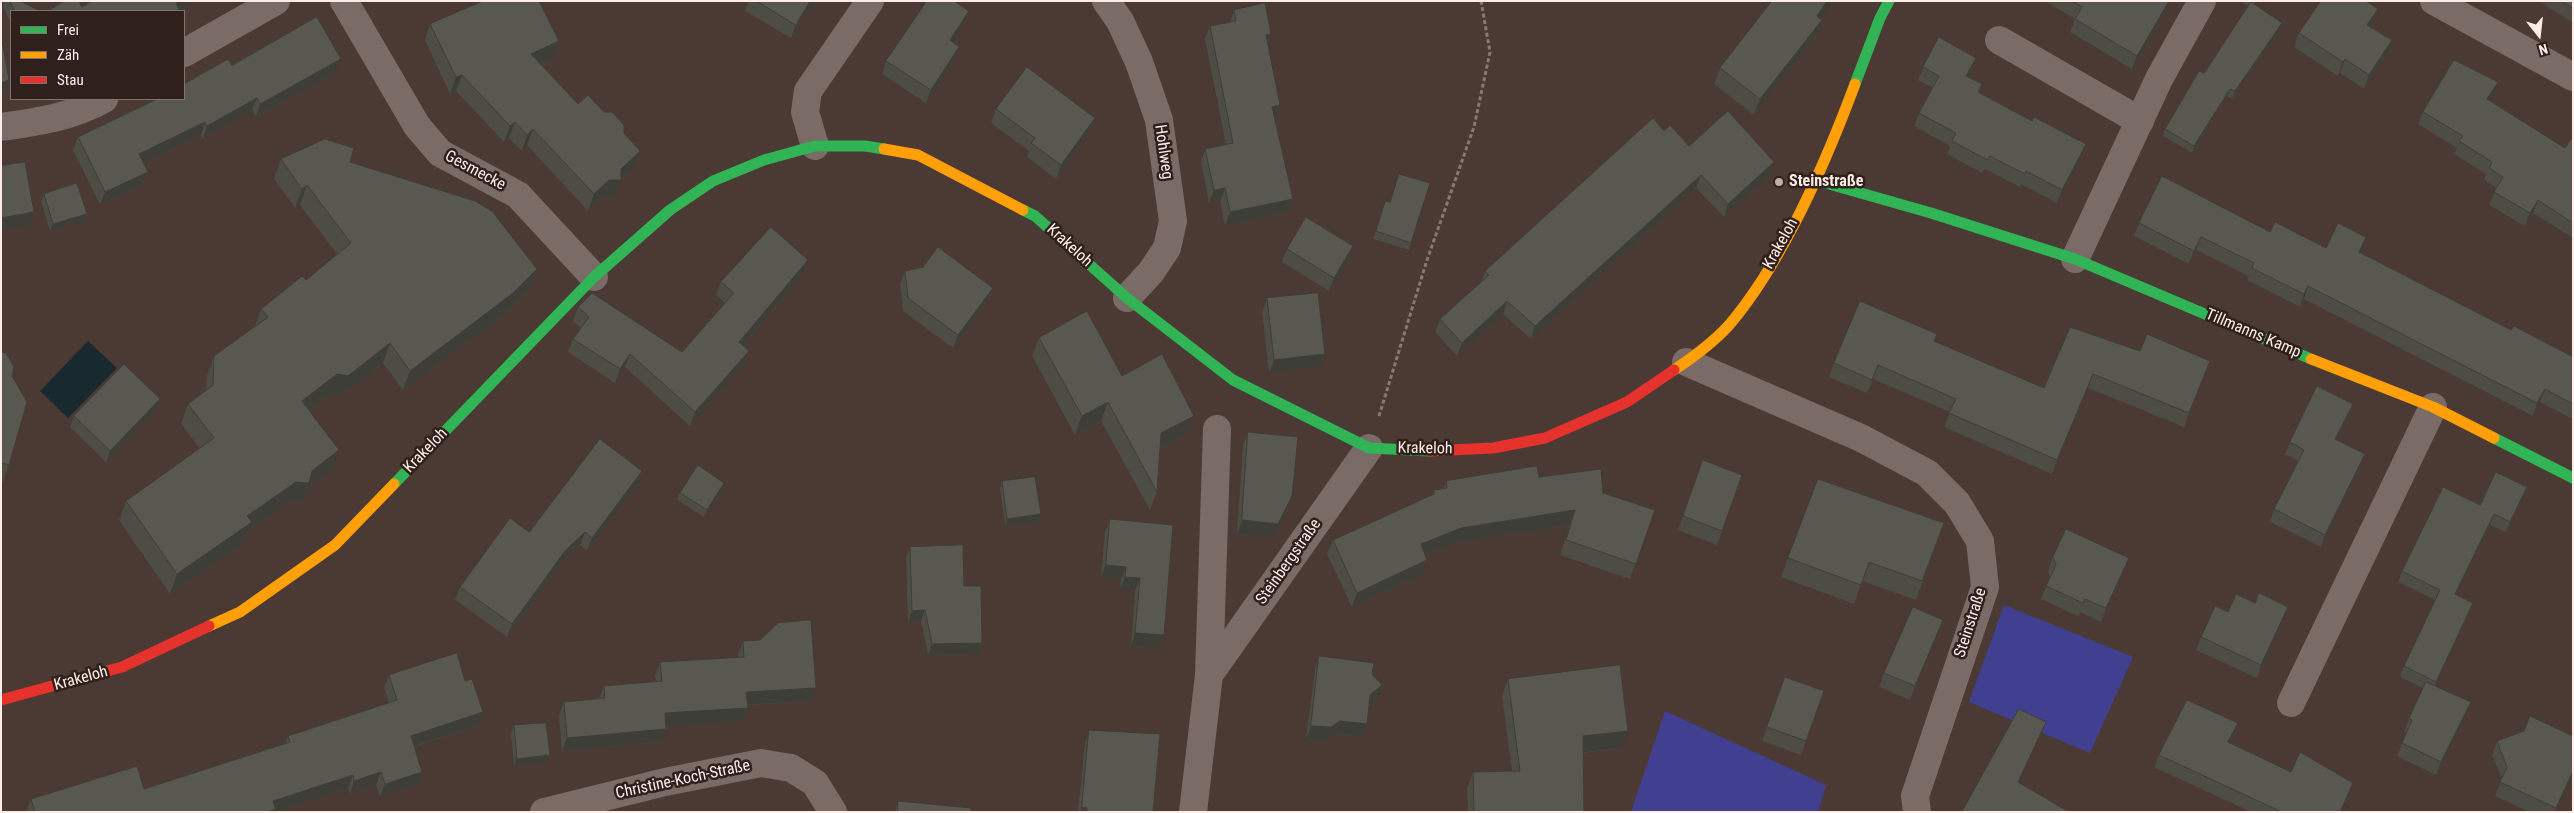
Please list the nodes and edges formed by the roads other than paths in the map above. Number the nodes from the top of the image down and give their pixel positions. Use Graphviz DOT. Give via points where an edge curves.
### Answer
graph roads {
  1 [pos="276,1"];
  2 [pos="344,1"];
  3 [pos="870,1"];
  4 [pos="1106,1"];
  5 [pos="1890,1"];
  6 [pos="2202,1"];
  7 [pos="2434,1"];
  8 [pos="1999,40"];
  9 [pos="185,52"];
  10 [pos="2573,77"];
  11 [pos="102,100"];
  12 [pos="2140,121"];
  13 [pos="1,128"];
  14 [pos="815,146"];
  15 [pos="1815,180"];
  16 [pos="2075,259"];
  17 [pos="594,276"];
  18 [pos="1127,298"];
  19 [pos="1686,362"];
  20 [pos="2433,408"];
  21 [pos="1218,430"];
  22 [pos="1369,448"];
  23 [pos="2573,478"];
  24 [pos="1209,675"];
  25 [pos="1,700"];
  26 [pos="2291,703"];
  27 [pos="544,812"];
  28 [pos="833,812"];
  29 [pos="1193,812"];
  30 [pos="1917,812"];
  1 -- 9 [label="street"];
  2 -- 17 [label="street, Gesmecke" via="417,126 440,153 518,195"];
  3 -- 14 [label="street" via="808,91 805,112"];
  4 -- 18 [label="street, Hohlweg" via="1120,21 1139,62 1159,120 1173,221 1167,248"];
  5 -- 15 [label="street, Krakeloh" via="1880,18"];
  6 -- 12 [label="street"];
  7 -- 10 [label="street"];
  8 -- 12 [label="street"];
  11 -- 13 [label="street" via="66,115"];
  12 -- 16 [label="street"];
  14 -- 17 [label="street, Krakeloh" via="764,160 714,181 670,210"];
  14 -- 18 [label="street, Krakeloh" via="865,146 918,155 1036,216"];
  15 -- 16 [label="street, Tillmanns Kamp" via="1931,212"];
  15 -- 19 [label="street, Krakeloh" via="1770,267 1729,325"];
  16 -- 20 [label="street, Tillmanns Kamp"];
  17 -- 25 [label="street, Krakeloh" via="335,545 240,612 122,668"];
  18 -- 22 [label="street, Krakeloh" via="1234,380"];
  19 -- 22 [label="street, Krakeloh" via="1626,402 1545,438 1493,448 1440,451"];
  19 -- 30 [label="street, Steinstraße" via="1861,438 1928,473 1957,503 1980,541 1985,588 1915,796"];
  20 -- 23 [label="street, Tillmanns Kamp"];
  20 -- 26 [label="street"];
  21 -- 24 [label="street, Steinbergstraße"];
  22 -- 24 [label="street, Steinbergstraße"];
  24 -- 29 [label="street, Steinbergstraße"];
  27 -- 28 [label="street, Christine-Koch-Straße" via="665,782 761,763 791,768 815,783"];
}
